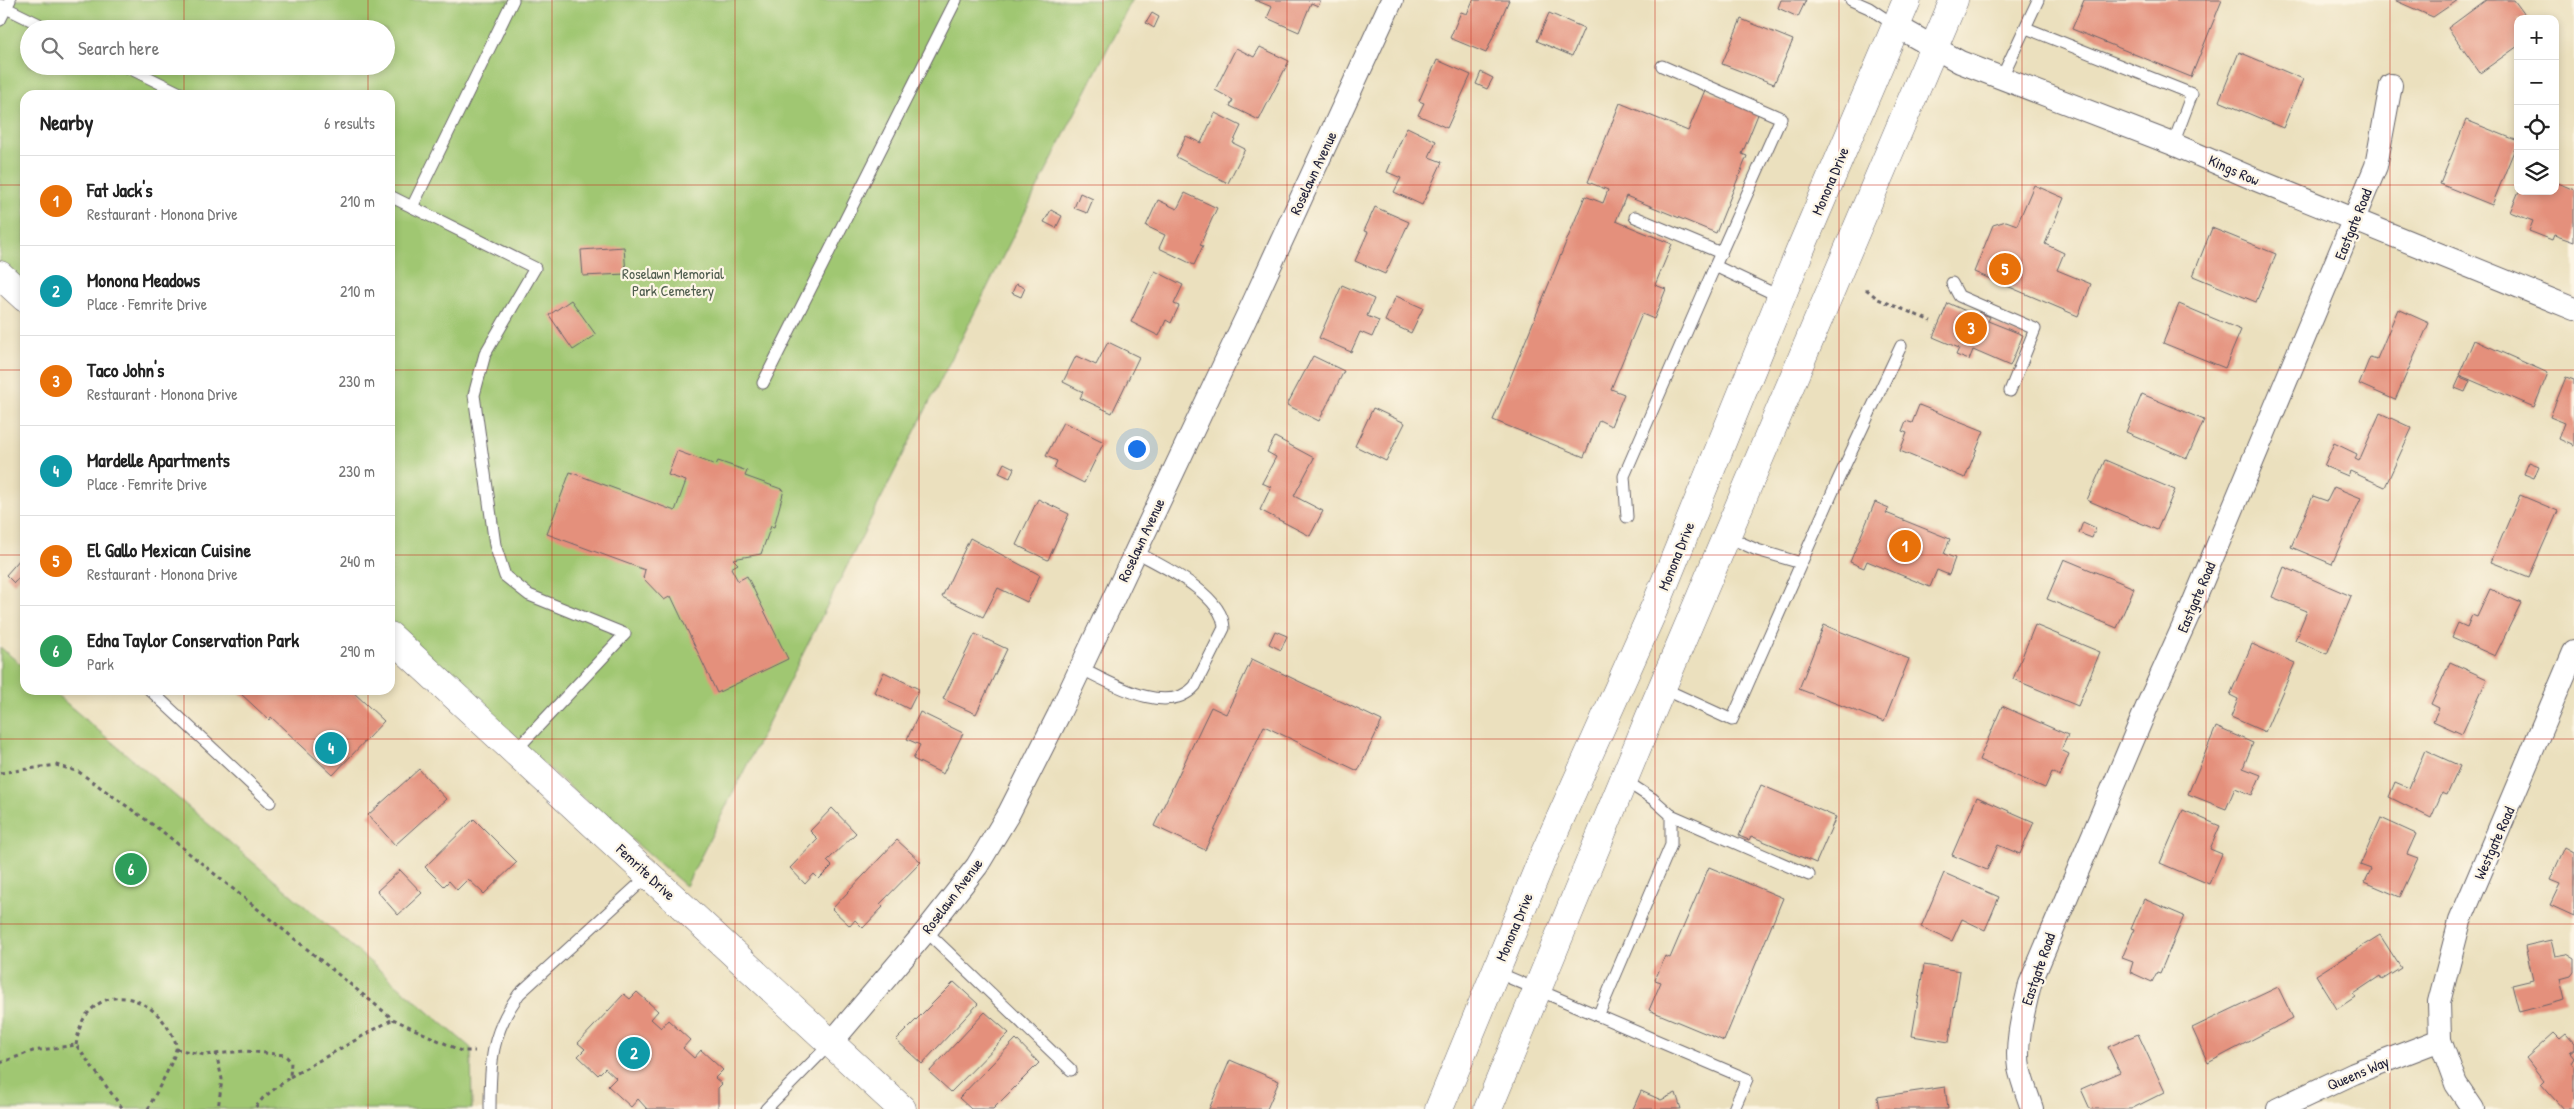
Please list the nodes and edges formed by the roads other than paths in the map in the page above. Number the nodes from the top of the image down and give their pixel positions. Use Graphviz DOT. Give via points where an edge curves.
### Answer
graph roads {
  1 [pos="513,0"];
  2 [pos="956,0"];
  3 [pos="1392,0"];
  4 [pos="1851,0"];
  5 [pos="1907,0"];
  6 [pos="1954,0"];
  7 [pos="2038,0"];
  8 [pos="5,4"];
  9 [pos="0,20"];
  10 [pos="33,20"];
  11 [pos="1896,26"];
  12 [pos="2026,28"];
  13 [pos="1933,48"];
  14 [pos="1662,66"];
  15 [pos="144,75"];
  16 [pos="2001,79"];
  17 [pos="2391,85"];
  18 [pos="174,90"];
  19 [pos="2174,144"];
  20 [pos="395,198"];
  21 [pos="412,207"];
  22 [pos="1635,217"];
  23 [pos="2354,219"];
  24 [pos="1720,253"];
  25 [pos="1714,266"];
  26 [pos="0,275"];
  27 [pos="1952,284"];
  28 [pos="20,293"];
  29 [pos="1781,297"];
  30 [pos="2574,309"];
  31 [pos="1900,346"];
  32 [pos="763,383"];
  33 [pos="2010,391"];
  34 [pos="1626,517"];
  35 [pos="1726,536"];
  36 [pos="1136,552"];
  37 [pos="1801,563"];
  38 [pos="395,641"];
  39 [pos="2574,652"];
  40 [pos="1080,668"];
  41 [pos="1662,688"];
  42 [pos="155,695"];
  43 [pos="515,751"];
  44 [pos="1624,780"];
  45 [pos="270,802"];
  46 [pos="1671,815"];
  47 [pos="649,874"];
  48 [pos="1809,875"];
  49 [pos="926,931"];
  50 [pos="1496,972"];
  51 [pos="1537,990"];
  52 [pos="1598,1016"];
  53 [pos="2440,1040"];
  54 [pos="831,1043"];
  55 [pos="1071,1070"];
  56 [pos="767,1108"];
  57 [pos="490,1109"];
  58 [pos="902,1109"];
  59 [pos="1439,1109"];
  60 [pos="1488,1109"];
  61 [pos="1734,1109"];
  62 [pos="2032,1109"];
  63 [pos="2278,1109"];
  64 [pos="2473,1109"];
  1 -- 21 [label="lane"];
  2 -- 32 [label="lane"];
  3 -- 36 [label="street, Roselawn Avenue"];
  4 -- 11 [label="lane"];
  5 -- 11 [label="street, Monona Drive"];
  6 -- 13 [label="street"];
  7 -- 12 [label="lane"];
  8 -- 9 [label="lane"];
  8 -- 10 [label="lane"];
  11 -- 13 [label="street, Kings Row"];
  11 -- 29 [label="street, Monona Drive"];
  12 -- 16 [label="lane"];
  12 -- 19 [label="lane" via="2192,94"];
  13 -- 16 [label="street, Kings Row"];
  13 -- 35 [label="street"];
  14 -- 24 [label="lane" via="1781,118"];
  15 -- 18 [label="lane"];
  16 -- 19 [label="street, Kings Row"];
  17 -- 23 [label="street, Eastgate Road" via="2376,166"];
  19 -- 23 [label="street, Kings Row"];
  20 -- 21 [label="lane"];
  21 -- 43 [label="lane" via="535,268 485,354 474,395 495,545 504,576 528,596 625,634"];
  22 -- 24 [label="lane"];
  23 -- 30 [label="street, Kings Row"];
  23 -- 62 [label="street, Eastgate Road" via="2030,984 2022,1016 2019,1053 2020,1069"];
  24 -- 25 [label="lane"];
  25 -- 29 [label="lane"];
  25 -- 34 [label="lane" via="1624,476"];
  26 -- 28 [label="street"];
  27 -- 33 [label="lane" via="1958,296 2035,329"];
  29 -- 50 [label="street, Monona Drive" via="1657,602"];
  31 -- 37 [label="lane"];
  35 -- 37 [label="lane" via="1757,550"];
  35 -- 41 [label="street"];
  36 -- 40 [label="street, Roselawn Avenue"];
  36 -- 40 [label="lane" via="1182,577 1202,593 1220,612 1224,628 1194,686 1189,693 1176,697 1146,697"];
  37 -- 41 [label="lane" via="1732,720"];
  38 -- 43 [label="street, Femrite Drive"];
  39 -- 53 [label="street, Westgate Road" via="2460,921 2439,1002"];
  40 -- 49 [label="street, Roselawn Avenue" via="1009,813 977,866"];
  41 -- 44 [label="street"];
  42 -- 45 [label="lane"];
  43 -- 47 [label="street, Femrite Drive"];
  44 -- 46 [label="lane"];
  44 -- 51 [label="street"];
  46 -- 48 [label="lane"];
  46 -- 52 [label="lane" via="1671,845"];
  47 -- 54 [label="street, Femrite Drive"];
  47 -- 57 [label="lane" via="519,994 506,1013 493,1049"];
  49 -- 54 [label="street, Roselawn Avenue"];
  49 -- 55 [label="lane"];
  50 -- 51 [label="lane"];
  50 -- 59 [label="street, Monona Drive"];
  51 -- 52 [label="lane"];
  51 -- 60 [label="street"];
  52 -- 61 [label="lane" via="1747,1079"];
  53 -- 63 [label="street, Queens Way" via="2354,1073"];
  53 -- 64 [label="street, Westgate Road" via="2456,1084"];
  54 -- 56 [label="lane"];
  54 -- 58 [label="street, Femrite Drive"];
}
